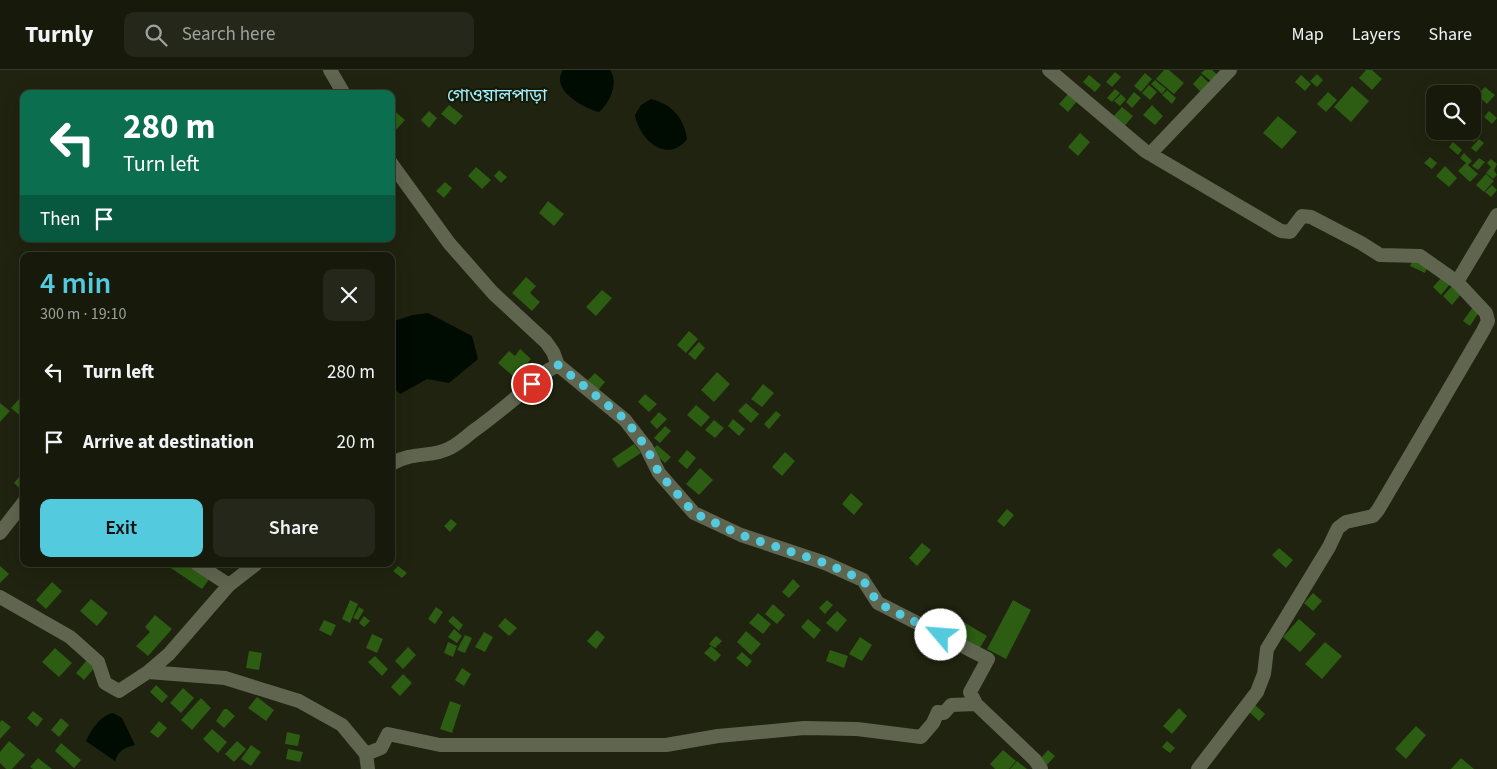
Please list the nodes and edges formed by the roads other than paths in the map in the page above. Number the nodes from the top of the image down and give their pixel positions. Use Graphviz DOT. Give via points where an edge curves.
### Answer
graph roads {
  1 [pos="330,70"];
  2 [pos="1049,70"];
  3 [pos="1230,70"];
  4 [pos="342,90"];
  5 [pos="1150,154"];
  6 [pos="395,168"];
  7 [pos="1497,215"];
  8 [pos="1457,282"];
  9 [pos="1492,323"];
  10 [pos="558,365"];
  11 [pos="395,461"];
  12 [pos="20,507"];
  13 [pos="0,533"];
  14 [pos="202,567"];
  15 [pos="252,567"];
  16 [pos="229,585"];
  17 [pos="0,597"];
  18 [pos="148,672"];
  19 [pos="976,704"];
  20 [pos="366,754"];
  21 [pos="368,769"];
  22 [pos="1041,769"];
  23 [pos="1198,769"];
  1 -- 4 [label="street"];
  2 -- 5 [label="street"];
  3 -- 5 [label="street"];
  5 -- 8 [label="street" via="1281,231 1290,232 1302,216 1311,216 1380,255 1420,256"];
  6 -- 10 [label="street" via="449,242 492,293 546,342"];
  7 -- 8 [label="street"];
  8 -- 9 [label="street"];
  9 -- 23 [label="street" via="1378,510 1373,516 1346,522 1338,528 1330,547 1267,648 1264,674 1257,692"];
  10 -- 11 [label="street" via="450,449"];
  10 -- 19 [label="street" via="626,420 646,447 659,473 694,513 741,535 825,563 863,580 878,603 988,659 970,692"];
  12 -- 13 [label="street"];
  14 -- 16 [label="street"];
  15 -- 16 [label="street"];
  16 -- 18 [label="street" via="169,654"];
  17 -- 18 [label="street" via="70,637 98,662 105,683 119,691"];
  18 -- 20 [label="street" via="226,678 299,701 342,725"];
  19 -- 20 [label="street" via="951,705 944,713 938,712 922,737 857,729 804,728 718,736 666,745 520,746 440,745 388,734 381,748"];
  19 -- 22 [label="street"];
  20 -- 21 [label="street"];
}
